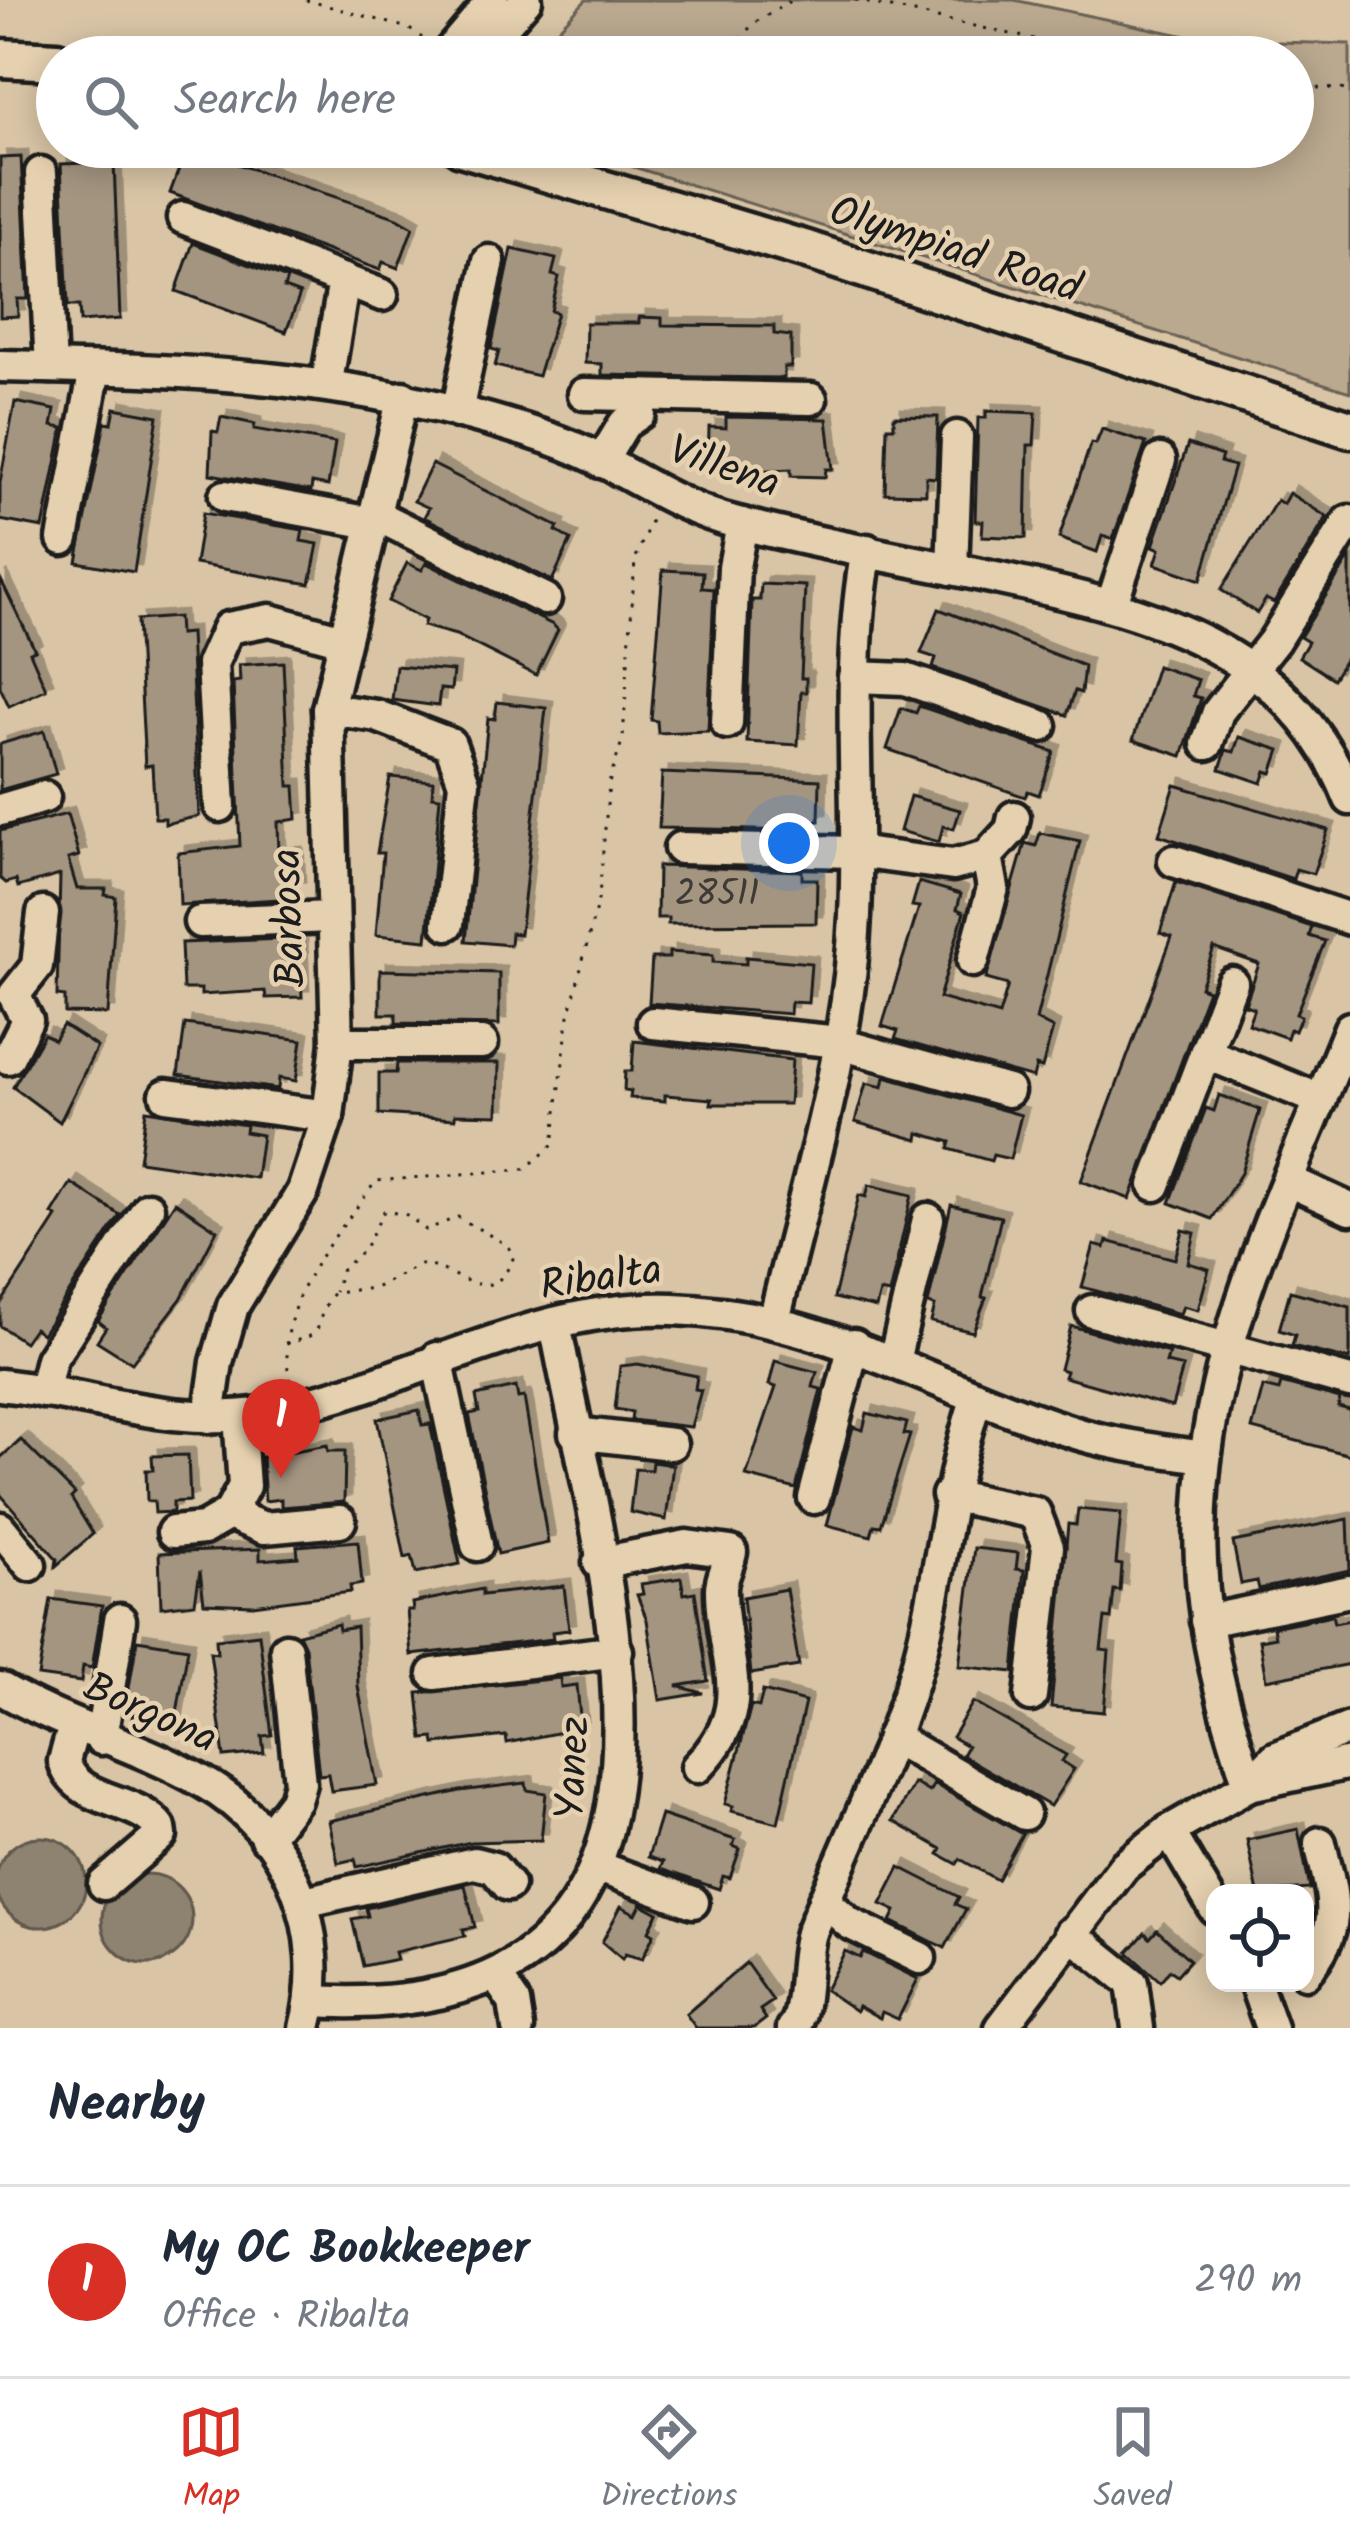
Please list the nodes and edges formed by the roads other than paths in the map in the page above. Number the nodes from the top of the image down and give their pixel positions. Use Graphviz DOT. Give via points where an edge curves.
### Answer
graph roads {
  1 [pos="493,0"];
  2 [pos="526,0"];
  3 [pos="469,36"];
  4 [pos="481,36"];
  5 [pos="0,58"];
  6 [pos="36,60"];
  7 [pos="532,168"];
  8 [pos="41,173"];
  9 [pos="183,218"];
  10 [pos="489,261"];
  11 [pos="344,280"];
  12 [pos="382,295"];
  13 [pos="0,366"];
  14 [pos="51,368"];
  15 [pos="94,369"];
  16 [pos="327,382"];
  17 [pos="584,394"];
  18 [pos="641,395"];
  19 [pos="404,397"];
  20 [pos="811,399"];
  21 [pos="457,412"];
  22 [pos="1350,429"];
  23 [pos="957,437"];
  24 [pos="1160,460"];
  25 [pos="601,462"];
  26 [pos="225,496"];
  27 [pos="373,519"];
  28 [pos="1349,521"];
  29 [pos="742,524"];
  30 [pos="63,539"];
  31 [pos="867,550"];
  32 [pos="952,569"];
  33 [pos="544,599"];
  34 [pos="1112,603"];
  35 [pos="343,640"];
  36 [pos="1251,670"];
  37 [pos="854,677"];
  38 [pos="328,709"];
  39 [pos="728,723"];
  40 [pos="1041,726"];
  41 [pos="1207,745"];
  42 [pos="1347,782"];
  43 [pos="44,797"];
  44 [pos="220,806"];
  45 [pos="0,810"];
  46 [pos="1014,817"];
  47 [pos="680,848"];
  48 [pos="855,853"];
  49 [pos="987,856"];
  50 [pos="1174,861"];
  51 [pos="43,914"];
  52 [pos="332,917"];
  53 [pos="1350,919"];
  54 [pos="200,922"];
  55 [pos="448,924"];
  56 [pos="974,961"];
  57 [pos="1232,983"];
  58 [pos="7,993"];
  59 [pos="653,1023"];
  60 [pos="1350,1028"];
  61 [pos="337,1043"];
  62 [pos="482,1043"];
  63 [pos="840,1043"];
  64 [pos="1205,1053"];
  65 [pos="8,1058"];
  66 [pos="1008,1091"];
  67 [pos="166,1095"];
  68 [pos="1322,1100"];
  69 [pos="328,1116"];
  70 [pos="1289,1181"];
  71 [pos="1155,1185"];
  72 [pos="148,1208"];
  73 [pos="1350,1209"];
  74 [pos="928,1219"];
  75 [pos="1092,1311"];
  76 [pos="773,1321"];
  77 [pos="555,1323"];
  78 [pos="854,1345"];
  79 [pos="1226,1348"];
  80 [pos="437,1358"];
  81 [pos="894,1360"];
  82 [pos="1350,1382"];
  83 [pos="0,1385"];
  84 [pos="43,1392"];
  85 [pos="977,1397"];
  86 [pos="224,1417"];
  87 [pos="575,1433"];
  88 [pos="671,1444"];
  89 [pos="1204,1457"];
  90 [pos="948,1495"];
  91 [pos="814,1498"];
  92 [pos="229,1514"];
  93 [pos="340,1521"];
  94 [pos="0,1528"];
  95 [pos="173,1532"];
  96 [pos="477,1545"];
  97 [pos="599,1563"];
  98 [pos="31,1565"];
  99 [pos="1350,1592"];
  100 [pos="120,1620"];
  101 [pos="1206,1621"];
  102 [pos="286,1648"];
  103 [pos="616,1651"];
  104 [pos="434,1673"];
  105 [pos="0,1688"];
  106 [pos="1031,1696"];
  107 [pos="1350,1728"];
  108 [pos="87,1733"];
  109 [pos="892,1737"];
  110 [pos="1350,1762"];
  111 [pos="697,1767"];
  112 [pos="1249,1785"];
  113 [pos="1024,1814"];
  114 [pos="1169,1831"];
  115 [pos="266,1838"];
  116 [pos="1320,1843"];
  117 [pos="604,1869"];
  118 [pos="104,1884"];
  119 [pos="508,1885"];
  120 [pos="1206,1895"];
  121 [pos="824,1900"];
  122 [pos="304,1902"];
  123 [pos="693,1902"];
  124 [pos="1070,1933"];
  125 [pos="920,1958"];
  126 [pos="1314,1962"];
  127 [pos="503,1986"];
  128 [pos="1263,1992"];
  129 [pos="309,2014"];
  130 [pos="423,2018"];
  131 [pos="518,2028"];
  132 [pos="793,2028"];
  133 [pos="1001,2028"];
  134 [pos="1138,2028"];
  135 [pos="1271,2028"];
  1 -- 3 [label="street"];
  2 -- 4 [label="street"];
  5 -- 6 [label="main road"];
  7 -- 22 [label="main road, Olympiad Road"];
  8 -- 14 [label="street"];
  9 -- 11 [label="street"];
  10 -- 21 [label="street"];
  11 -- 12 [label="street"];
  11 -- 16 [label="street"];
  13 -- 14 [label="street, Villena"];
  14 -- 15 [label="street, Villena"];
  15 -- 16 [label="street, Villena"];
  15 -- 30 [label="street"];
  16 -- 19 [label="street, Villena"];
  17 -- 18 [label="street"];
  18 -- 20 [label="street"];
  18 -- 25 [label="street" via="640,413"];
  19 -- 21 [label="street, Villena"];
  19 -- 27 [label="street, Barbosa"];
  21 -- 25 [label="street, Villena"];
  23 -- 32 [label="street"];
  24 -- 34 [label="street"];
  25 -- 29 [label="street, Villena" via="665,498"];
  26 -- 27 [label="street"];
  27 -- 33 [label="street"];
  27 -- 35 [label="street, Barbosa"];
  28 -- 36 [label="street"];
  29 -- 31 [label="street, Villena"];
  29 -- 39 [label="street"];
  31 -- 32 [label="street, Villena"];
  31 -- 37 [label="street" via="853,626"];
  32 -- 34 [label="street, Villena"];
  34 -- 36 [label="street, Villena" via="1194,633"];
  35 -- 38 [label="street, Barbosa"];
  35 -- 44 [label="street" via="270,620 229,628 212,664"];
  36 -- 41 [label="street" via="1218,712"];
  36 -- 42 [label="street, Villena"];
  37 -- 40 [label="street" via="905,679"];
  37 -- 48 [label="street"];
  38 -- 52 [label="street, Barbosa"];
  38 -- 55 [label="street" via="377,716 450,744 464,783"];
  43 -- 45 [label="street"];
  46 -- 49 [label="street"];
  47 -- 48 [label="street"];
  48 -- 49 [label="street" via="953,865"];
  48 -- 63 [label="street"];
  49 -- 56 [label="street" via="993,888"];
  50 -- 53 [label="street"];
  51 -- 58 [label="street" via="37,966"];
  52 -- 54 [label="street"];
  52 -- 61 [label="street, Barbosa"];
  57 -- 64 [label="street"];
  58 -- 65 [label="street" via="27,1020"];
  59 -- 63 [label="street"];
  60 -- 68 [label="street"];
  61 -- 62 [label="street"];
  61 -- 69 [label="street, Barbosa"];
  63 -- 66 [label="street"];
  63 -- 76 [label="street"];
  64 -- 68 [label="street"];
  64 -- 71 [label="street"];
  67 -- 69 [label="street"];
  68 -- 70 [label="street"];
  69 -- 86 [label="street, Barbosa" via="303,1191 233,1306 217,1362"];
  70 -- 73 [label="street"];
  70 -- 79 [label="street"];
  72 -- 84 [label="street" via="51,1359"];
  74 -- 81 [label="street"];
  75 -- 79 [label="street"];
  76 -- 77 [label="street, Ribalta" via="668,1309"];
  76 -- 78 [label="street, Ribalta"];
  77 -- 80 [label="street, Ribalta"];
  77 -- 87 [label="street, Yanez"];
  78 -- 81 [label="street, Ribalta"];
  78 -- 91 [label="street"];
  79 -- 82 [label="street"];
  79 -- 89 [label="street"];
  80 -- 86 [label="street, Ribalta" via="296,1406"];
  80 -- 96 [label="street"];
  81 -- 85 [label="street, Ribalta"];
  83 -- 84 [label="street, Ribalta"];
  84 -- 86 [label="street, Ribalta" via="168,1417"];
  85 -- 89 [label="street, Ribalta" via="1080,1434"];
  85 -- 90 [label="street"];
  86 -- 92 [label="street, Barbosa" via="244,1486"];
  87 -- 88 [label="street"];
  87 -- 97 [label="street, Yanez"];
  89 -- 101 [label="street"];
  90 -- 106 [label="street" via="1035,1513 1048,1547"];
  90 -- 109 [label="street" via="930,1614"];
  92 -- 93 [label="street" via="264,1528"];
  92 -- 95 [label="street" via="203,1529"];
  94 -- 98 [label="street"];
  97 -- 103 [label="street, Yanez"];
  97 -- 111 [label="street" via="687,1546 731,1552 721,1585 736,1692 723,1742"];
  99 -- 101 [label="street"];
  100 -- 108 [label="street"];
  101 -- 112 [label="street"];
  102 -- 115 [label="street" via="300,1783"];
  103 -- 104 [label="street"];
  103 -- 117 [label="street, Yanez" via="620,1786"];
  105 -- 108 [label="street, Borgona"];
  107 -- 112 [label="street" via="1275,1758"];
  108 -- 115 [label="street, Borgona" via="198,1779"];
  108 -- 118 [label="street" via="64,1761 76,1784 141,1812 161,1835"];
  109 -- 113 [label="street"];
  109 -- 121 [label="street"];
  110 -- 112 [label="street"];
  112 -- 114 [label="street"];
  114 -- 120 [label="street"];
  114 -- 124 [label="street" via="1124,1866"];
  115 -- 122 [label="street, Borgona"];
  116 -- 126 [label="street" via="1335,1911"];
  117 -- 123 [label="street"];
  117 -- 127 [label="street, Yanez" via="565,1935"];
  119 -- 122 [label="street" via="494,1868 474,1863"];
  121 -- 125 [label="street" via="848,1923"];
  121 -- 132 [label="street" via="803,1958 804,2010"];
  122 -- 129 [label="street, Borgona" via="316,1948"];
  124 -- 133 [label="street"];
  124 -- 134 [label="street" via="1132,1983"];
  127 -- 130 [label="street, Yanez"];
  127 -- 131 [label="street"];
  128 -- 135 [label="street"];
  129 -- 130 [label="street, Yanez"];
}
